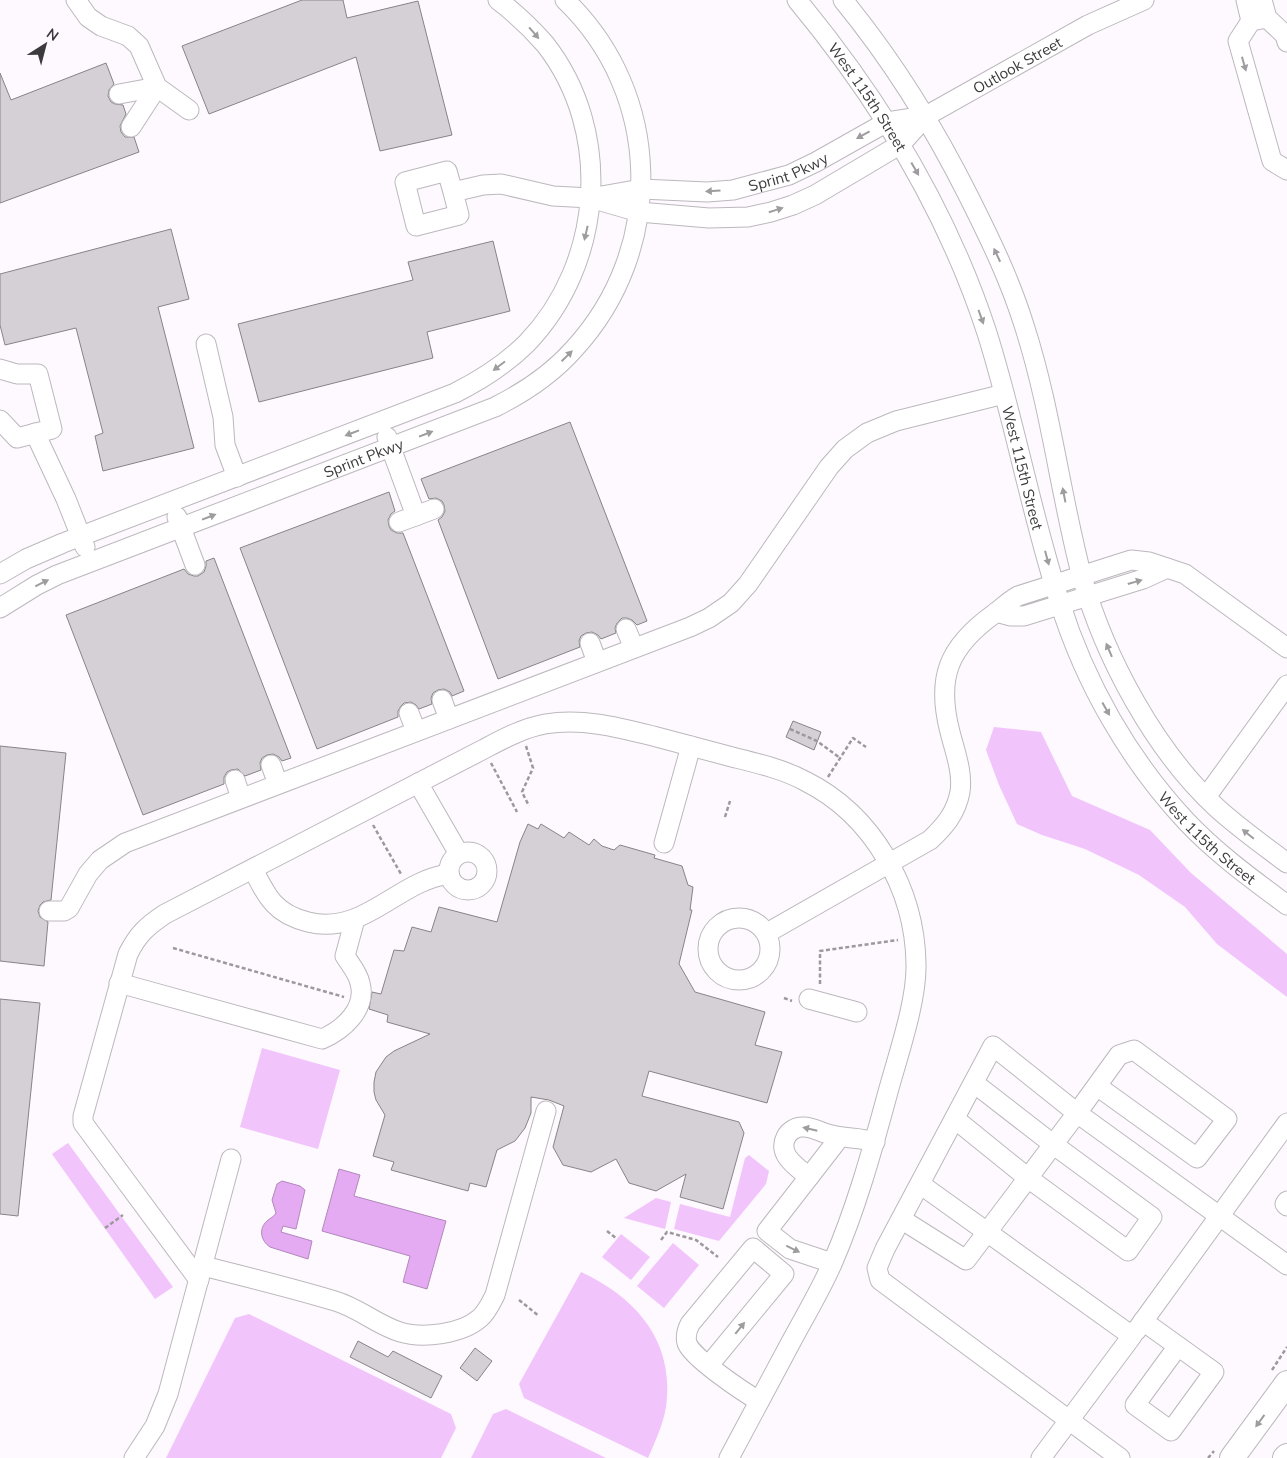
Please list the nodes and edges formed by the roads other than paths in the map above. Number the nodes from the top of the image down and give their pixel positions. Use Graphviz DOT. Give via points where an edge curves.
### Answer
graph roads {
  1 [pos="76,0"];
  2 [pos="498,0"];
  3 [pos="564,0"];
  4 [pos="797,0"];
  5 [pos="843,0"];
  6 [pos="1144,0"];
  7 [pos="1246,0"];
  8 [pos="1262,0"];
  9 [pos="1259,20"];
  10 [pos="1287,42"];
  11 [pos="157,87"];
  12 [pos="119,94"];
  13 [pos="188,110"];
  14 [pos="926,116"];
  15 [pos="129,121"];
  16 [pos="887,122"];
  17 [pos="901,144"];
  18 [pos="1287,170"];
  19 [pos="641,189"];
  20 [pos="453,192"];
  21 [pos="590,198"];
  22 [pos="639,212"];
  23 [pos="206,344"];
  24 [pos="0,368"];
  25 [pos="1004,394"];
  26 [pos="0,420"];
  27 [pos="381,422"];
  28 [pos="35,434"];
  29 [pos="390,447"];
  30 [pos="237,477"];
  31 [pos="172,502"];
  32 [pos="416,516"];
  33 [pos="181,528"];
  34 [pos="81,536"];
  35 [pos="91,562"];
  36 [pos="195,565"];
  37 [pos="1167,568"];
  38 [pos="0,574"];
  39 [pos="1082,576"];
  40 [pos="1054,585"];
  41 [pos="1088,596"];
  42 [pos="1060,605"];
  43 [pos="0,608"];
  44 [pos="996,612"];
  45 [pos="626,629"];
  46 [pos="590,643"];
  47 [pos="634,648"];
  48 [pos="1287,648"];
  49 [pos="597,662"];
  50 [pos="1287,685"];
  51 [pos="442,700"];
  52 [pos="409,713"];
  53 [pos="449,719"];
  54 [pos="416,731"];
  55 [pos="691,746"];
  56 [pos="271,765"];
  57 [pos="235,780"];
  58 [pos="418,783"];
  59 [pos="278,784"];
  60 [pos="1206,797"];
  61 [pos="242,798"];
  62 [pos="664,843"];
  63 [pos="459,854"];
  64 [pos="889,863"];
  65 [pos="1287,863"];
  66 [pos="253,869"];
  67 [pos="449,874"];
  68 [pos="1287,905"];
  69 [pos="49,911"];
  70 [pos="355,919"];
  71 [pos="767,933"];
  72 [pos="119,983"];
  73 [pos="808,997"];
  74 [pos="857,1012"];
  75 [pos="974,1083"];
  76 [pos="1097,1086"];
  77 [pos="546,1111"];
  78 [pos="1077,1113"];
  79 [pos="955,1119"];
  80 [pos="1287,1124"];
  81 [pos="840,1137"];
  82 [pos="875,1142"];
  83 [pos="1054,1146"];
  84 [pos="230,1160"];
  85 [pos="809,1177"];
  86 [pos="1028,1178"];
  87 [pos="920,1184"];
  88 [pos="1287,1200"];
  89 [pos="1287,1206"];
  90 [pos="1220,1217"];
  91 [pos="902,1219"];
  92 [pos="767,1231"];
  93 [pos="988,1232"];
  94 [pos="753,1248"];
  95 [pos="832,1263"];
  96 [pos="1287,1265"];
  97 [pos="201,1273"];
  98 [pos="1138,1328"];
  99 [pos="1178,1346"];
  100 [pos="709,1365"];
  101 [pos="1287,1383"];
  102 [pos="760,1401"];
  103 [pos="1069,1420"];
  104 [pos="1049,1455"];
  105 [pos="134,1458"];
  106 [pos="729,1458"];
  107 [pos="1120,1458"];
  108 [pos="1232,1458"];
  1 -- 11 [label="street" via="101,26 128,36 139,46"];
  2 -- 21 [label="street, Sprint Pkwy, one-way" via="528,25 545,45 568,83 588,142 592,173"];
  3 -- 19 [label="street, Sprint Pkwy" via="599,42 619,77 634,118 641,163"];
  4 -- 16 [label="street, West 115th Street"];
  5 -- 14 [label="street, West 115th Street"];
  6 -- 14 [label="street, Outlook Street" via="1088,25"];
  7 -- 9 [label="street"];
  8 -- 9 [label="street"];
  9 -- 10 [label="street" via="1285,35"];
  9 -- 18 [label="street, one-way" via="1238,41 1272,161"];
  11 -- 12 [label="street"];
  11 -- 13 [label="street"];
  11 -- 15 [label="street"];
  14 -- 16 [label="street, Sprint Pkwy"];
  14 -- 17 [label="street, Outlook Street"];
  39 -- 14 [label="street, West 115th Street, one-way" via="1038,375 1009,280"];
  16 -- 17 [label="street, West 115th Street"];
  16 -- 19 [label="street, Sprint Pkwy, one-way" via="789,176 733,190"];
  22 -- 17 [label="street, Sprint Pkwy, one-way" via="709,218 740,218 771,212 815,195"];
  17 -- 25 [label="street, West 115th Street, one-way" via="966,275"];
  19 -- 21 [label="street, Sprint Pkwy"];
  19 -- 22 [label="street, Sprint Pkwy"];
  20 -- 21 [label="street" via="501,184 553,196"];
  21 -- 22 [label="street, Sprint Pkwy"];
  21 -- 27 [label="street, Sprint Pkwy, one-way" via="586,233 574,271 554,308 526,343 474,383"];
  29 -- 22 [label="street, Sprint Pkwy, one-way" via="495,407 537,382 568,356 590,331 615,290 630,253"];
  23 -- 30 [label="street" via="223,416 225,445"];
  24 -- 28 [label="street" via="17,374 38,374 52,429"];
  25 -- 40 [label="street, West 115th Street, one-way"];
  25 -- 47 [label="street" via="896,421 867,433 845,449 829,467 748,584 730,603 690,627"];
  26 -- 28 [label="street" via="17,438"];
  27 -- 29 [label="street"];
  27 -- 30 [label="street, Sprint Pkwy, one-way"];
  28 -- 34 [label="street"];
  29 -- 32 [label="street"];
  33 -- 29 [label="street, Sprint Pkwy, one-way"];
  30 -- 31 [label="street, Sprint Pkwy"];
  31 -- 33 [label="street"];
  31 -- 34 [label="street, Sprint Pkwy"];
  33 -- 35 [label="street, Sprint Pkwy"];
  33 -- 36 [label="street"];
  34 -- 35 [label="street"];
  34 -- 38 [label="street, Sprint Pkwy" via="32,556"];
  43 -- 35 [label="street, Sprint Pkwy, one-way" via="37,585"];
  37 -- 39 [label="street" via="1131,560"];
  41 -- 37 [label="street, one-way"];
  37 -- 48 [label="street" via="1185,574"];
  39 -- 40 [label="street"];
  39 -- 41 [label="street, West 115th Street"];
  40 -- 42 [label="street, West 115th Street"];
  40 -- 44 [label="street" via="1018,596"];
  41 -- 42 [label="street"];
  60 -- 41 [label="street, West 115th Street, one-way" via="1182,771 1132,696"];
  42 -- 44 [label="street" via="1024,616"];
  42 -- 68 [label="street, West 115th Street, one-way" via="1091,681 1121,735 1156,785 1186,822 1222,856"];
  44 -- 64 [label="street" via="965,638 953,654 946,672 945,712 961,776 954,812 930,840"];
  45 -- 47 [label="street"];
  46 -- 49 [label="street"];
  47 -- 49 [label="street"];
  49 -- 53 [label="street"];
  50 -- 60 [label="street"];
  51 -- 53 [label="street"];
  52 -- 54 [label="street"];
  53 -- 54 [label="street"];
  54 -- 59 [label="street"];
  55 -- 58 [label="street" via="592,723 545,724 514,734"];
  55 -- 62 [label="street"];
  55 -- 64 [label="street" via="804,780 834,799 858,821"];
  56 -- 59 [label="street"];
  57 -- 61 [label="street"];
  58 -- 63 [label="street"];
  58 -- 66 [label="street"];
  59 -- 61 [label="street"];
  65 -- 60 [label="street, West 115th Street, one-way"];
  61 -- 69 [label="street" via="118,847 88,874 68,908"];
  63 -- 67 [label="street" via="452,860"];
  63 -- 67 [label="street" via="468,852 480,856 486,867 485,879 476,888 464,890 453,883"];
  64 -- 71 [label="street"];
  64 -- 82 [label="street" via="908,911 916,965 912,998"];
  66 -- 70 [label="street" via="274,906 287,914 300,920 329,925"];
  66 -- 72 [label="street" via="147,926 128,954"];
  67 -- 70 [label="street" via="436,876"];
  70 -- 72 [label="street" via="345,956 361,984 359,1002 348,1023 336,1034 322,1039"];
  72 -- 97 [label="street" via="83,1123"];
  73 -- 74 [label="street"];
  75 -- 78 [label="street" via="994,1046"];
  75 -- 79 [label="street"];
  75 -- 83 [label="street"];
  76 -- 76 [label="street" via="1119,1056 1134,1050 1227,1119 1197,1158"];
  76 -- 78 [label="street"];
  77 -- 97 [label="street" via="494,1295 480,1318 468,1325 442,1334 415,1335 377,1321 348,1305"];
  78 -- 83 [label="street"];
  78 -- 90 [label="street"];
  79 -- 86 [label="street"];
  79 -- 87 [label="street"];
  80 -- 90 [label="street"];
  81 -- 82 [label="street"];
  81 -- 85 [label="street"];
  81 -- 85 [label="street, one-way" via="807,1127 788,1134 784,1145 787,1158"];
  82 -- 95 [label="street"];
  83 -- 86 [label="street"];
  83 -- 86 [label="street" via="1152,1217 1128,1251"];
  84 -- 97 [label="street"];
  85 -- 92 [label="street"];
  86 -- 93 [label="street"];
  87 -- 91 [label="street"];
  87 -- 93 [label="street"];
  88 -- 89 [label="street"];
  90 -- 96 [label="street"];
  90 -- 98 [label="street"];
  91 -- 93 [label="street" via="966,1260"];
  91 -- 103 [label="street" via="877,1268 880,1280"];
  92 -- 94 [label="street"];
  92 -- 95 [label="street, one-way" via="790,1249"];
  93 -- 98 [label="street"];
  94 -- 100 [label="street" via="686,1332 690,1350"];
  100 -- 94 [label="street, one-way" via="784,1274"];
  95 -- 102 [label="street"];
  97 -- 105 [label="street" via="163,1407"];
  98 -- 99 [label="street"];
  98 -- 103 [label="street"];
  100 -- 102 [label="street"];
  101 -- 108 [label="main road, one-way"];
  102 -- 106 [label="street"];
  103 -- 104 [label="street"];
  103 -- 107 [label="street"];
}
